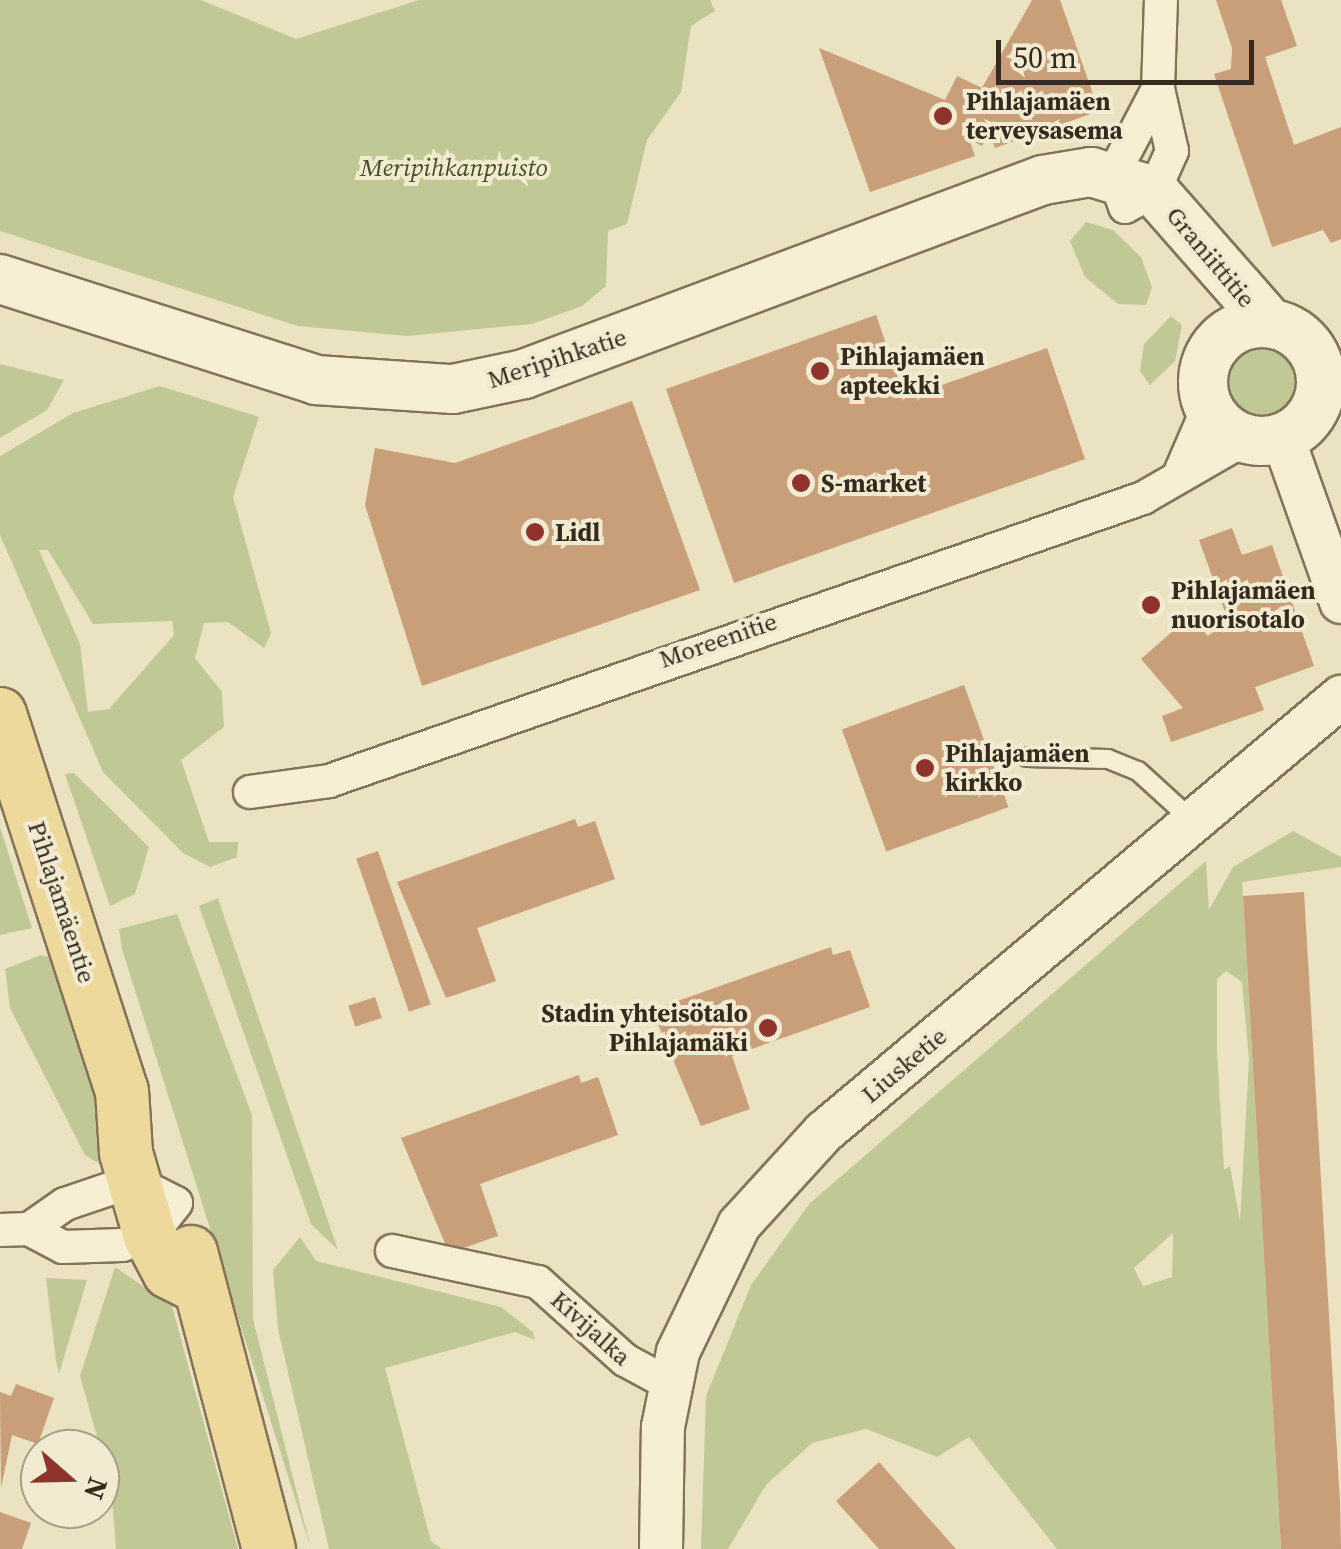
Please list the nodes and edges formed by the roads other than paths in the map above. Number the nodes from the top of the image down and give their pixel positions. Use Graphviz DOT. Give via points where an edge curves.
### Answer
graph roads {
  1 [pos="1161,0"];
  2 [pos="1158,89"];
  3 [pos="1131,191"];
  4 [pos="0,279"];
  5 [pos="1302,328"];
  6 [pos="1216,343"];
  7 [pos="1331,383"];
  8 [pos="1208,408"];
  9 [pos="1264,438"];
  10 [pos="1180,474"];
  11 [pos="1341,602"];
  12 [pos="1341,697"];
  13 [pos="0,714"];
  14 [pos="1027,756"];
  15 [pos="250,792"];
  16 [pos="1194,822"];
  17 [pos="153,1207"];
  18 [pos="14,1230"];
  19 [pos="392,1251"];
  20 [pos="670,1385"];
  21 [pos="269,1549"];
  22 [pos="661,1549"];
  1 -- 2 [label="street, Graniittitie"];
  2 -- 3 [label="street, Graniittitie"];
  2 -- 3 [label="street, Graniittitie" via="1172,151"];
  3 -- 4 [label="main road, Meripihkatie" via="1056,176 990,206 524,374 426,392 316,380"];
  3 -- 5 [label="main road, Graniittitie"];
  3 -- 6 [label="main road, Graniittitie"];
  5 -- 6 [label="main road"];
  5 -- 7 [label="main road"];
  6 -- 8 [label="main road" via="1202,382"];
  7 -- 9 [label="main road" via="1309,418"];
  8 -- 9 [label="main road"];
  8 -- 10 [label="street"];
  9 -- 10 [label="street, Moreenitie"];
  9 -- 11 [label="street"];
  10 -- 15 [label="street, Moreenitie" via="1143,498 329,781"];
  12 -- 16 [label="street, Liusketie"];
  13 -- 17 [label="main road, Pihlajamäentie" via="122,1092 157,1145"];
  14 -- 16 [label="lane" via="1108,759 1138,772"];
  16 -- 20 [label="street, Liusketie" via="772,1184 709,1274"];
  17 -- 18 [label="street" via="65,1204"];
  17 -- 18 [label="street" via="77,1248"];
  17 -- 21 [label="main road, Pihlajamäentie" via="194,1285"];
  19 -- 20 [label="street, Kivijalka" via="538,1282 625,1360"];
  20 -- 22 [label="street, Liusketie"];
}
